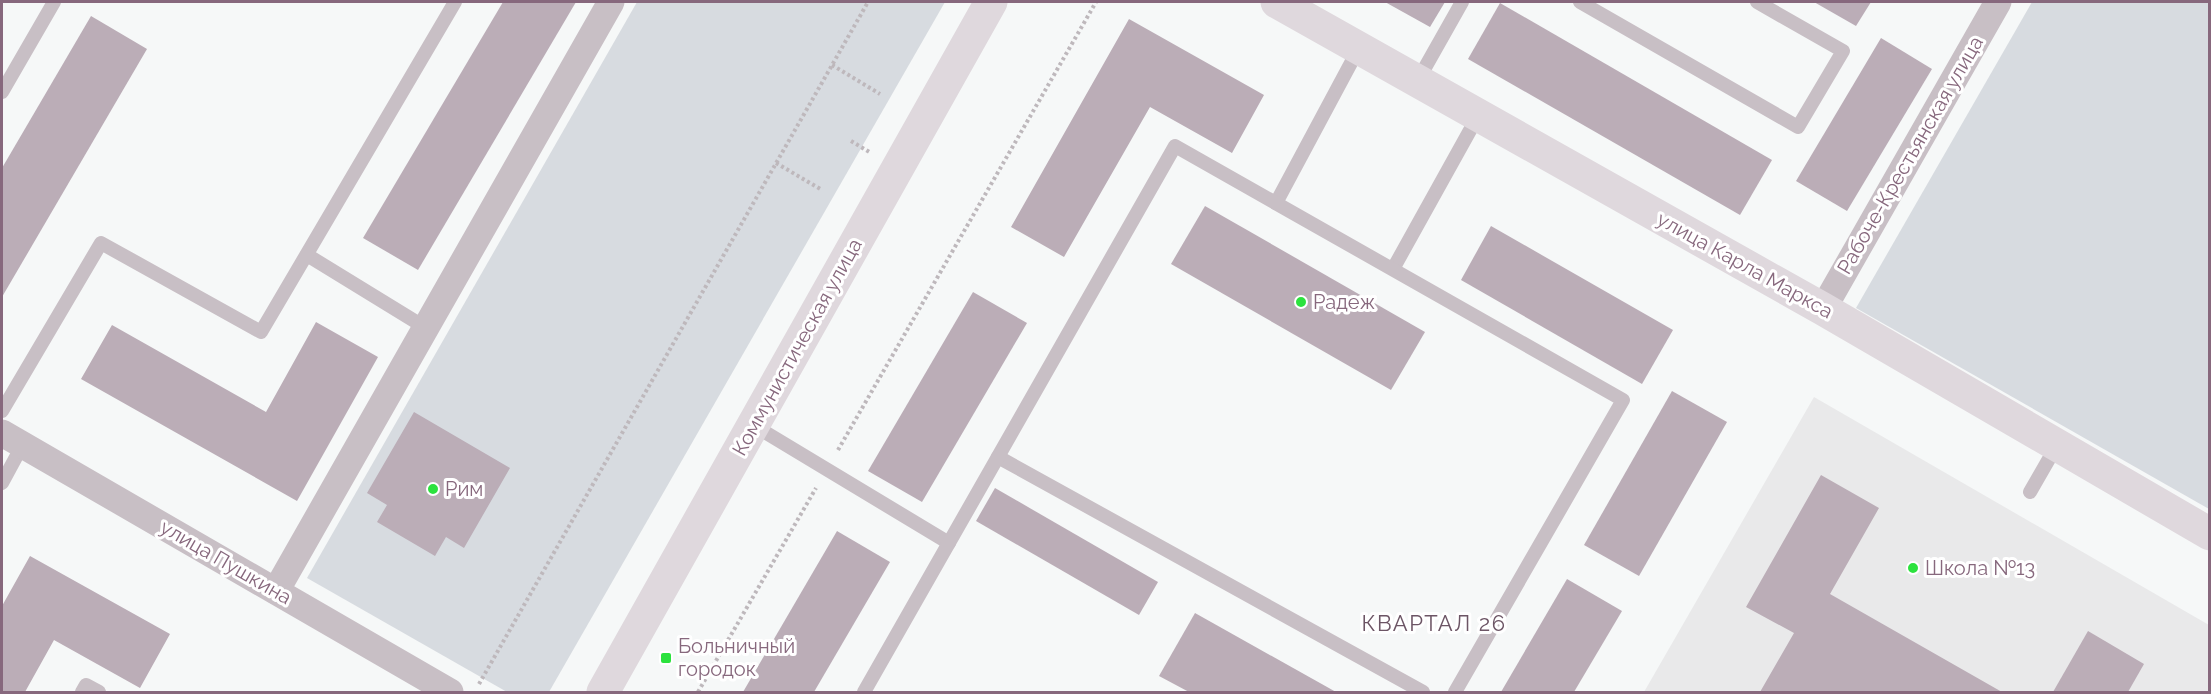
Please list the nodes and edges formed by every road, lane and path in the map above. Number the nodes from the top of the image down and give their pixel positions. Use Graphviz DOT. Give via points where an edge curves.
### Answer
graph roads {
  1 [pos="54,2"];
  2 [pos="455,2"];
  3 [pos="611,2"];
  4 [pos="868,2"];
  5 [pos="991,2"];
  6 [pos="1096,2"];
  7 [pos="1277,2"];
  8 [pos="1462,2"];
  9 [pos="1580,2"];
  10 [pos="1757,2"];
  11 [pos="1998,2"];
  12 [pos="1359,48"];
  13 [pos="832,65"];
  14 [pos="1418,80"];
  15 [pos="2,92"];
  16 [pos="880,94"];
  17 [pos="1478,116"];
  18 [pos="776,163"];
  19 [pos="822,190"];
  20 [pos="1276,203"];
  21 [pos="307,255"];
  22 [pos="1393,269"];
  23 [pos="1822,309"];
  24 [pos="426,328"];
  25 [pos="2,411"];
  26 [pos="753,425"];
  27 [pos="12,440"];
  28 [pos="2057,445"];
  29 [pos="998,458"];
  30 [pos="826,470"];
  31 [pos="2,483"];
  32 [pos="2030,492"];
  33 [pos="2210,534"];
  34 [pos="949,543"];
  35 [pos="276,591"];
  36 [pos="82,693"];
  37 [pos="99,693"];
  38 [pos="450,693"];
  39 [pos="474,693"];
  40 [pos="603,693"];
  41 [pos="698,693"];
  42 [pos="864,693"];
  43 [pos="1423,693"];
  44 [pos="1455,693"];
  1 -- 15 [label="lane"];
  2 -- 21 [label="lane"];
  3 -- 24 [label="street"];
  4 -- 13 [label="path"];
  5 -- 26 [label="street, Коммунистическая улица"];
  6 -- 30 [label="path"];
  7 -- 12 [label="street, улица Карла Маркса"];
  8 -- 14 [label="lane"];
  9 -- 10 [label="lane" via="1798,128 1843,51"];
  11 -- 23 [label="street, Рабоче-Крестьянская улица"];
  12 -- 14 [label="street, улица Карла Маркса"];
  12 -- 20 [label="lane"];
  13 -- 16 [label="path"];
  13 -- 18 [label="path"];
  14 -- 17 [label="street, улица Карла Маркса"];
  17 -- 22 [label="lane"];
  17 -- 23 [label="street, улица Карла Маркса"];
  18 -- 19 [label="path"];
  18 -- 39 [label="path"];
  20 -- 22 [label="lane"];
  20 -- 29 [label="lane" via="1175,146"];
  21 -- 24 [label="lane"];
  21 -- 25 [label="lane" via="261,332 101,243"];
  22 -- 44 [label="lane" via="1623,400"];
  23 -- 28 [label="street, улица Карла Маркса"];
  24 -- 35 [label="street"];
  26 -- 30 [label="lane"];
  26 -- 40 [label="street, Коммунистическая улица"];
  27 -- 31 [label="lane"];
  27 -- 35 [label="street, улица Пушкина"];
  28 -- 32 [label="lane"];
  28 -- 33 [label="street, улица Карла Маркса"];
  29 -- 34 [label="lane"];
  29 -- 43 [label="lane"];
  30 -- 34 [label="lane"];
  30 -- 41 [label="path"];
  34 -- 42 [label="lane"];
  35 -- 38 [label="street, улица Пушкина"];
  36 -- 37 [label="lane" via="86,685"];
}
